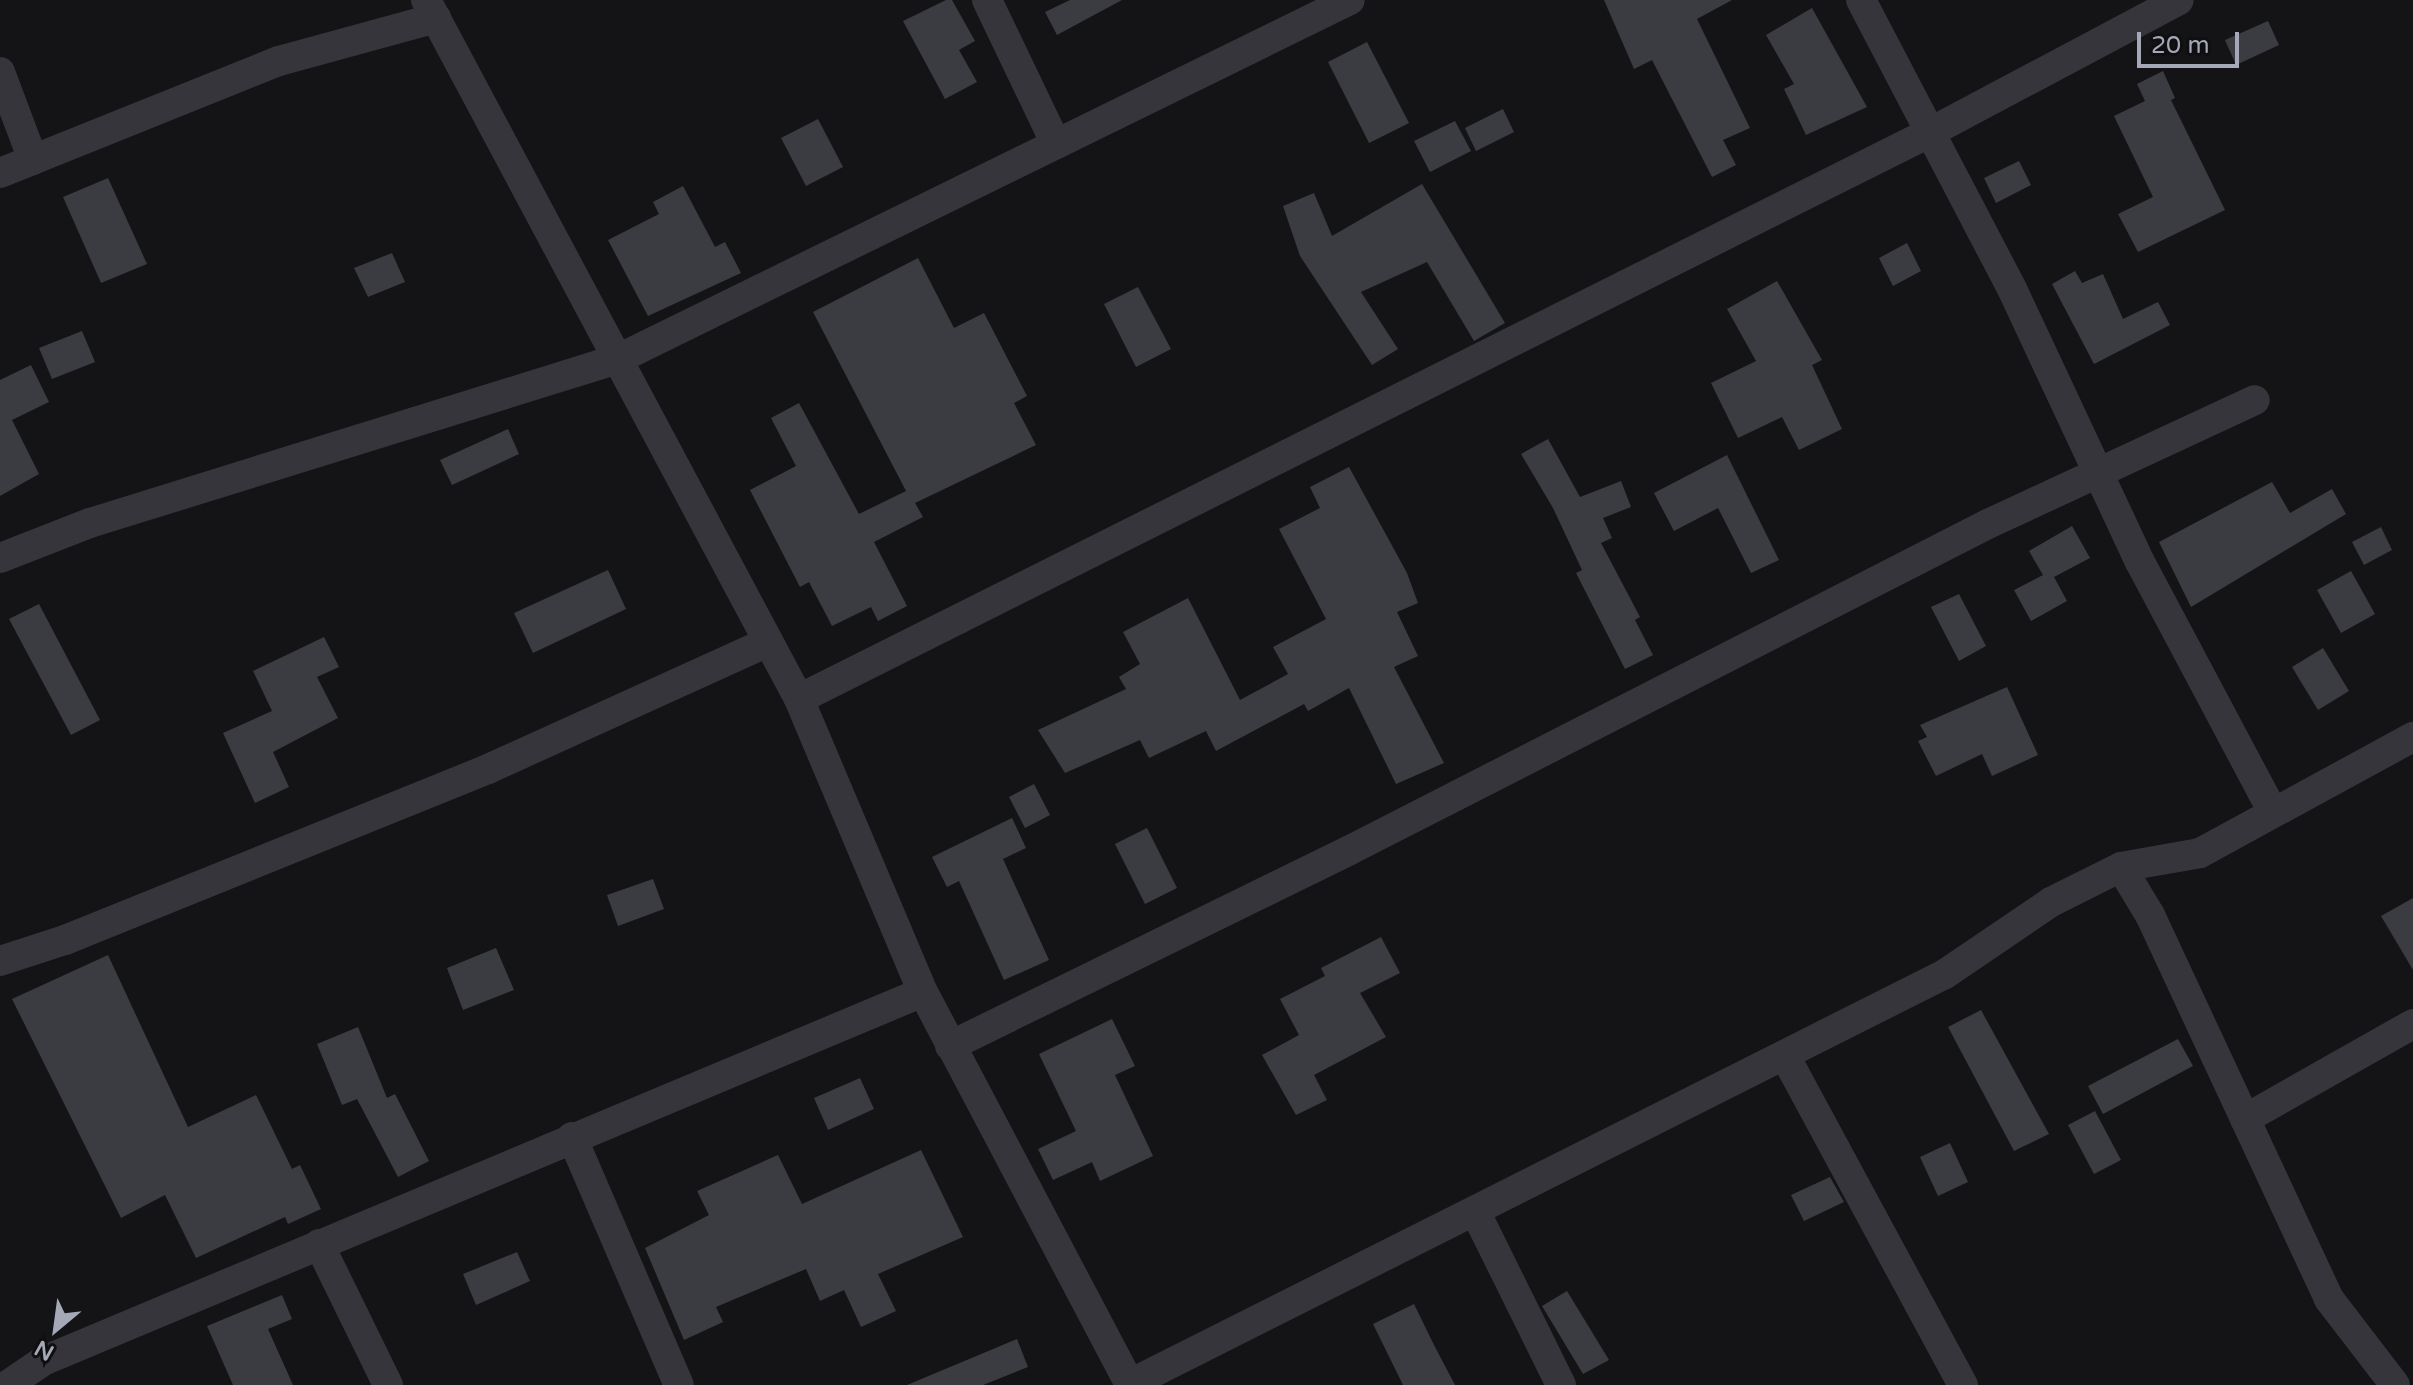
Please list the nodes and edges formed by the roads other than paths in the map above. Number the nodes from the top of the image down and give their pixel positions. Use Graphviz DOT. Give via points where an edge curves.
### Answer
graph roads {
  1 [pos="987,0"];
  2 [pos="1350,0"];
  3 [pos="1861,0"];
  4 [pos="2179,0"];
  5 [pos="431,9"];
  6 [pos="0,72"];
  7 [pos="1927,134"];
  8 [pos="1056,144"];
  9 [pos="33,160"];
  10 [pos="0,173"];
  11 [pos="618,359"];
  12 [pos="2255,400"];
  13 [pos="2096,471"];
  14 [pos="0,558"];
  15 [pos="768,642"];
  16 [pos="799,699"];
  17 [pos="2413,737"];
  18 [pos="2273,812"];
  19 [pos="2121,867"];
  20 [pos="0,961"];
  21 [pos="923,992"];
  22 [pos="2413,1024"];
  23 [pos="950,1046"];
  24 [pos="1785,1056"];
  25 [pos="2245,1119"];
  26 [pos="572,1137"];
  27 [pos="1475,1211"];
  28 [pos="319,1244"];
  29 [pos="1130,1384"];
  30 [pos="8,1385"];
  31 [pos="388,1385"];
  32 [pos="679,1385"];
  33 [pos="1561,1385"];
  34 [pos="1963,1385"];
  35 [pos="2395,1385"];
  1 -- 8 [label="street"];
  2 -- 8 [label="street"];
  3 -- 7 [label="street"];
  4 -- 7 [label="street"];
  5 -- 9 [label="street" via="279,61"];
  5 -- 11 [label="street"];
  6 -- 9 [label="street"];
  7 -- 13 [label="street" via="2013,291"];
  7 -- 16 [label="street"];
  8 -- 11 [label="street"];
  9 -- 10 [label="street"];
  11 -- 14 [label="street" via="105,518"];
  11 -- 15 [label="street"];
  12 -- 13 [label="street"];
  13 -- 18 [label="street"];
  13 -- 23 [label="street" via="1350,850"];
  15 -- 16 [label="street"];
  15 -- 20 [label="street" via="488,769 65,940"];
  16 -- 21 [label="street"];
  17 -- 18 [label="street"];
  18 -- 19 [label="street" via="2200,853"];
  19 -- 24 [label="street" via="2051,902 1945,974"];
  19 -- 25 [label="street" via="2150,915"];
  21 -- 23 [label="street"];
  21 -- 26 [label="street"];
  22 -- 25 [label="street"];
  23 -- 29 [label="street"];
  24 -- 27 [label="street"];
  24 -- 34 [label="street"];
  25 -- 35 [label="street" via="2329,1299"];
  26 -- 28 [label="street"];
  26 -- 32 [label="street"];
  27 -- 29 [label="street"];
  27 -- 33 [label="street"];
  28 -- 30 [label="street" via="43,1361"];
  28 -- 31 [label="street"];
}
